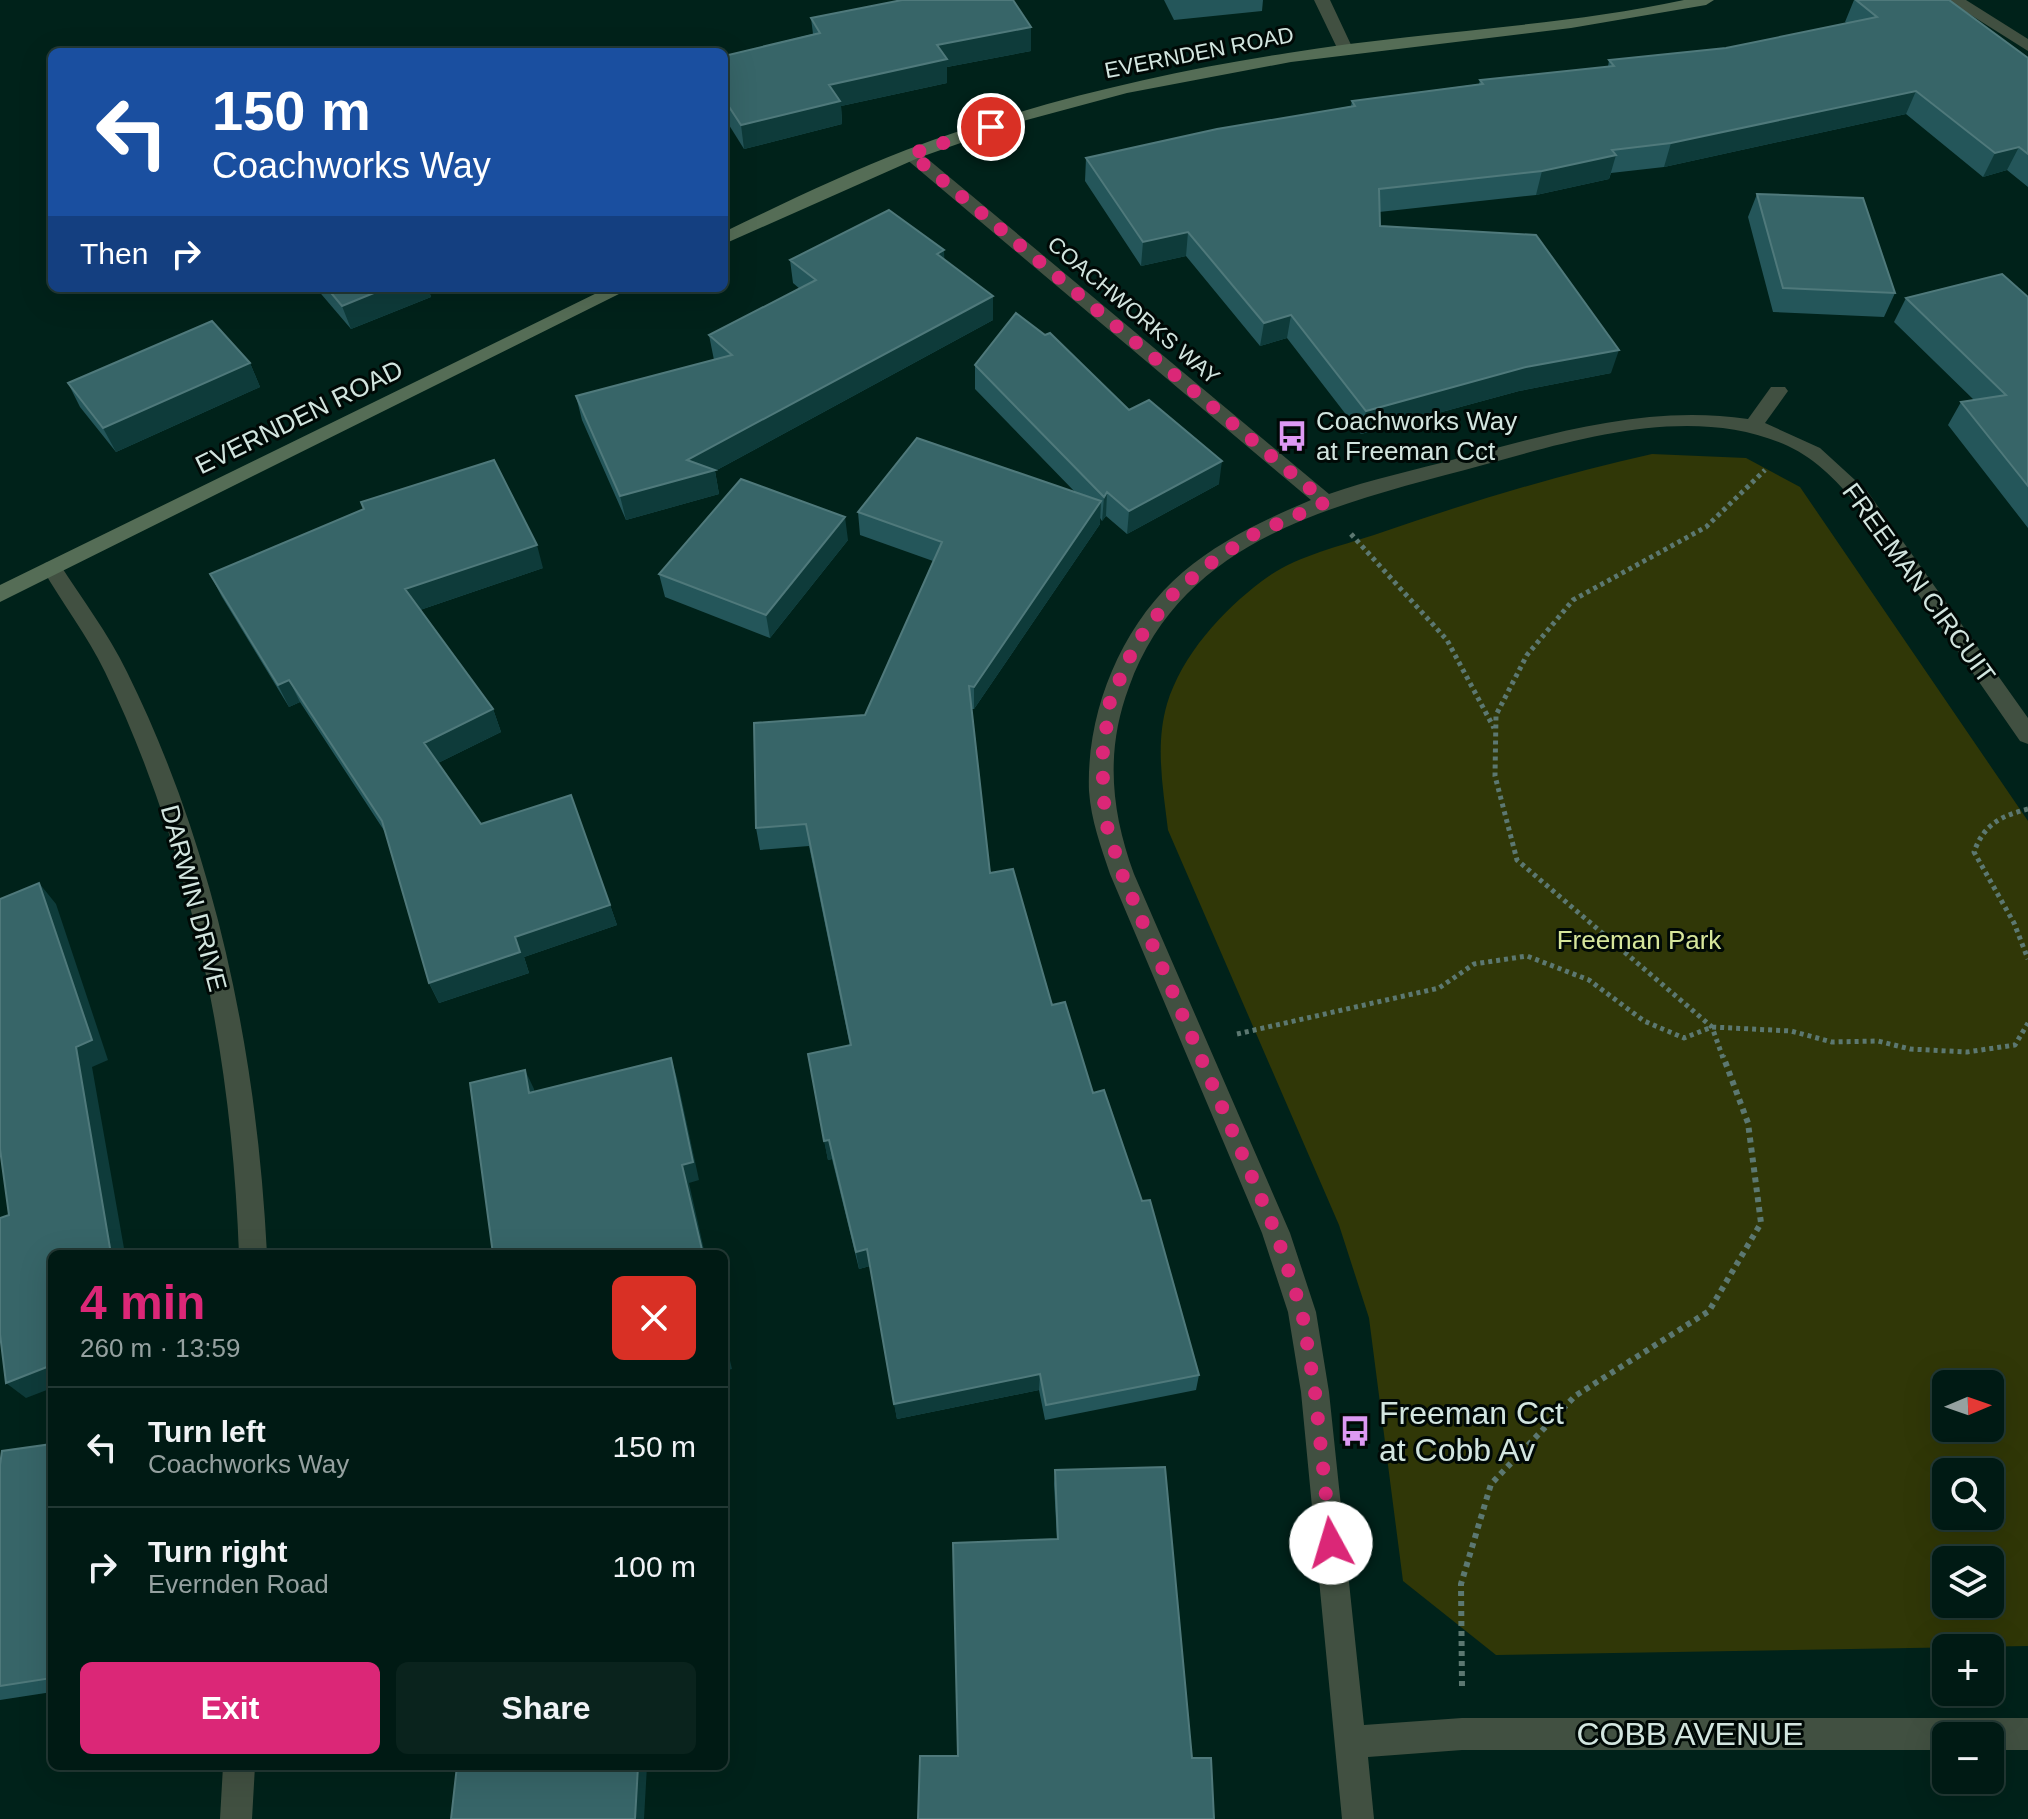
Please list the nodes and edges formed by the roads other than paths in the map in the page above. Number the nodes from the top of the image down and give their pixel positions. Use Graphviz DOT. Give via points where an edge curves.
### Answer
graph roads {
  1 [pos="1322,0"];
  2 [pos="1706,0"];
  3 [pos="1955,0"];
  4 [pos="2028,46"];
  5 [pos="1345,49"];
  6 [pos="911,154"];
  7 [pos="728,237"];
  8 [pos="614,292"];
  9 [pos="1778,391"];
  10 [pos="1753,426"];
  11 [pos="1326,502"];
  12 [pos="52,568"];
  13 [pos="0,594"];
  14 [pos="2028,735"];
  15 [pos="253,1250"];
  16 [pos="2028,1734"];
  17 [pos="1352,1742"];
  18 [pos="239,1770"];
  19 [pos="236,1819"];
  20 [pos="1358,1819"];
  1 -- 5 [label="street"];
  2 -- 5 [label="street, EVERNDEN ROAD" via="1616,19"];
  3 -- 4 [label="street"];
  5 -- 6 [label="street, EVERNDEN ROAD" via="1092,97"];
  6 -- 7 [label="street, EVERNDEN ROAD"];
  6 -- 11 [label="street, COACHWORKS WAY"];
  8 -- 12 [label="street, EVERNDEN ROAD"];
  9 -- 10 [label="street"];
  10 -- 11 [label="street, FREEMAN CIRCUIT" via="1709,419 1655,422 1542,442"];
  10 -- 14 [label="street, FREEMAN CIRCUIT" via="1794,441 1829,463 1860,496"];
  11 -- 17 [label="street, FREEMAN CIRCUIT" via="1250,536 1174,593 1136,643 1110,701 1102,759 1105,820 1122,874 1276,1233 1302,1312"];
  12 -- 13 [label="street, EVERNDEN ROAD"];
  12 -- 15 [label="street, DARWIN DRIVE" via="115,669 184,844 241,1094"];
  16 -- 17 [label="street, COBB AVENUE" via="1462,1734"];
  17 -- 20 [label="street, FREEMAN CIRCUIT"];
  18 -- 19 [label="street"];
}
